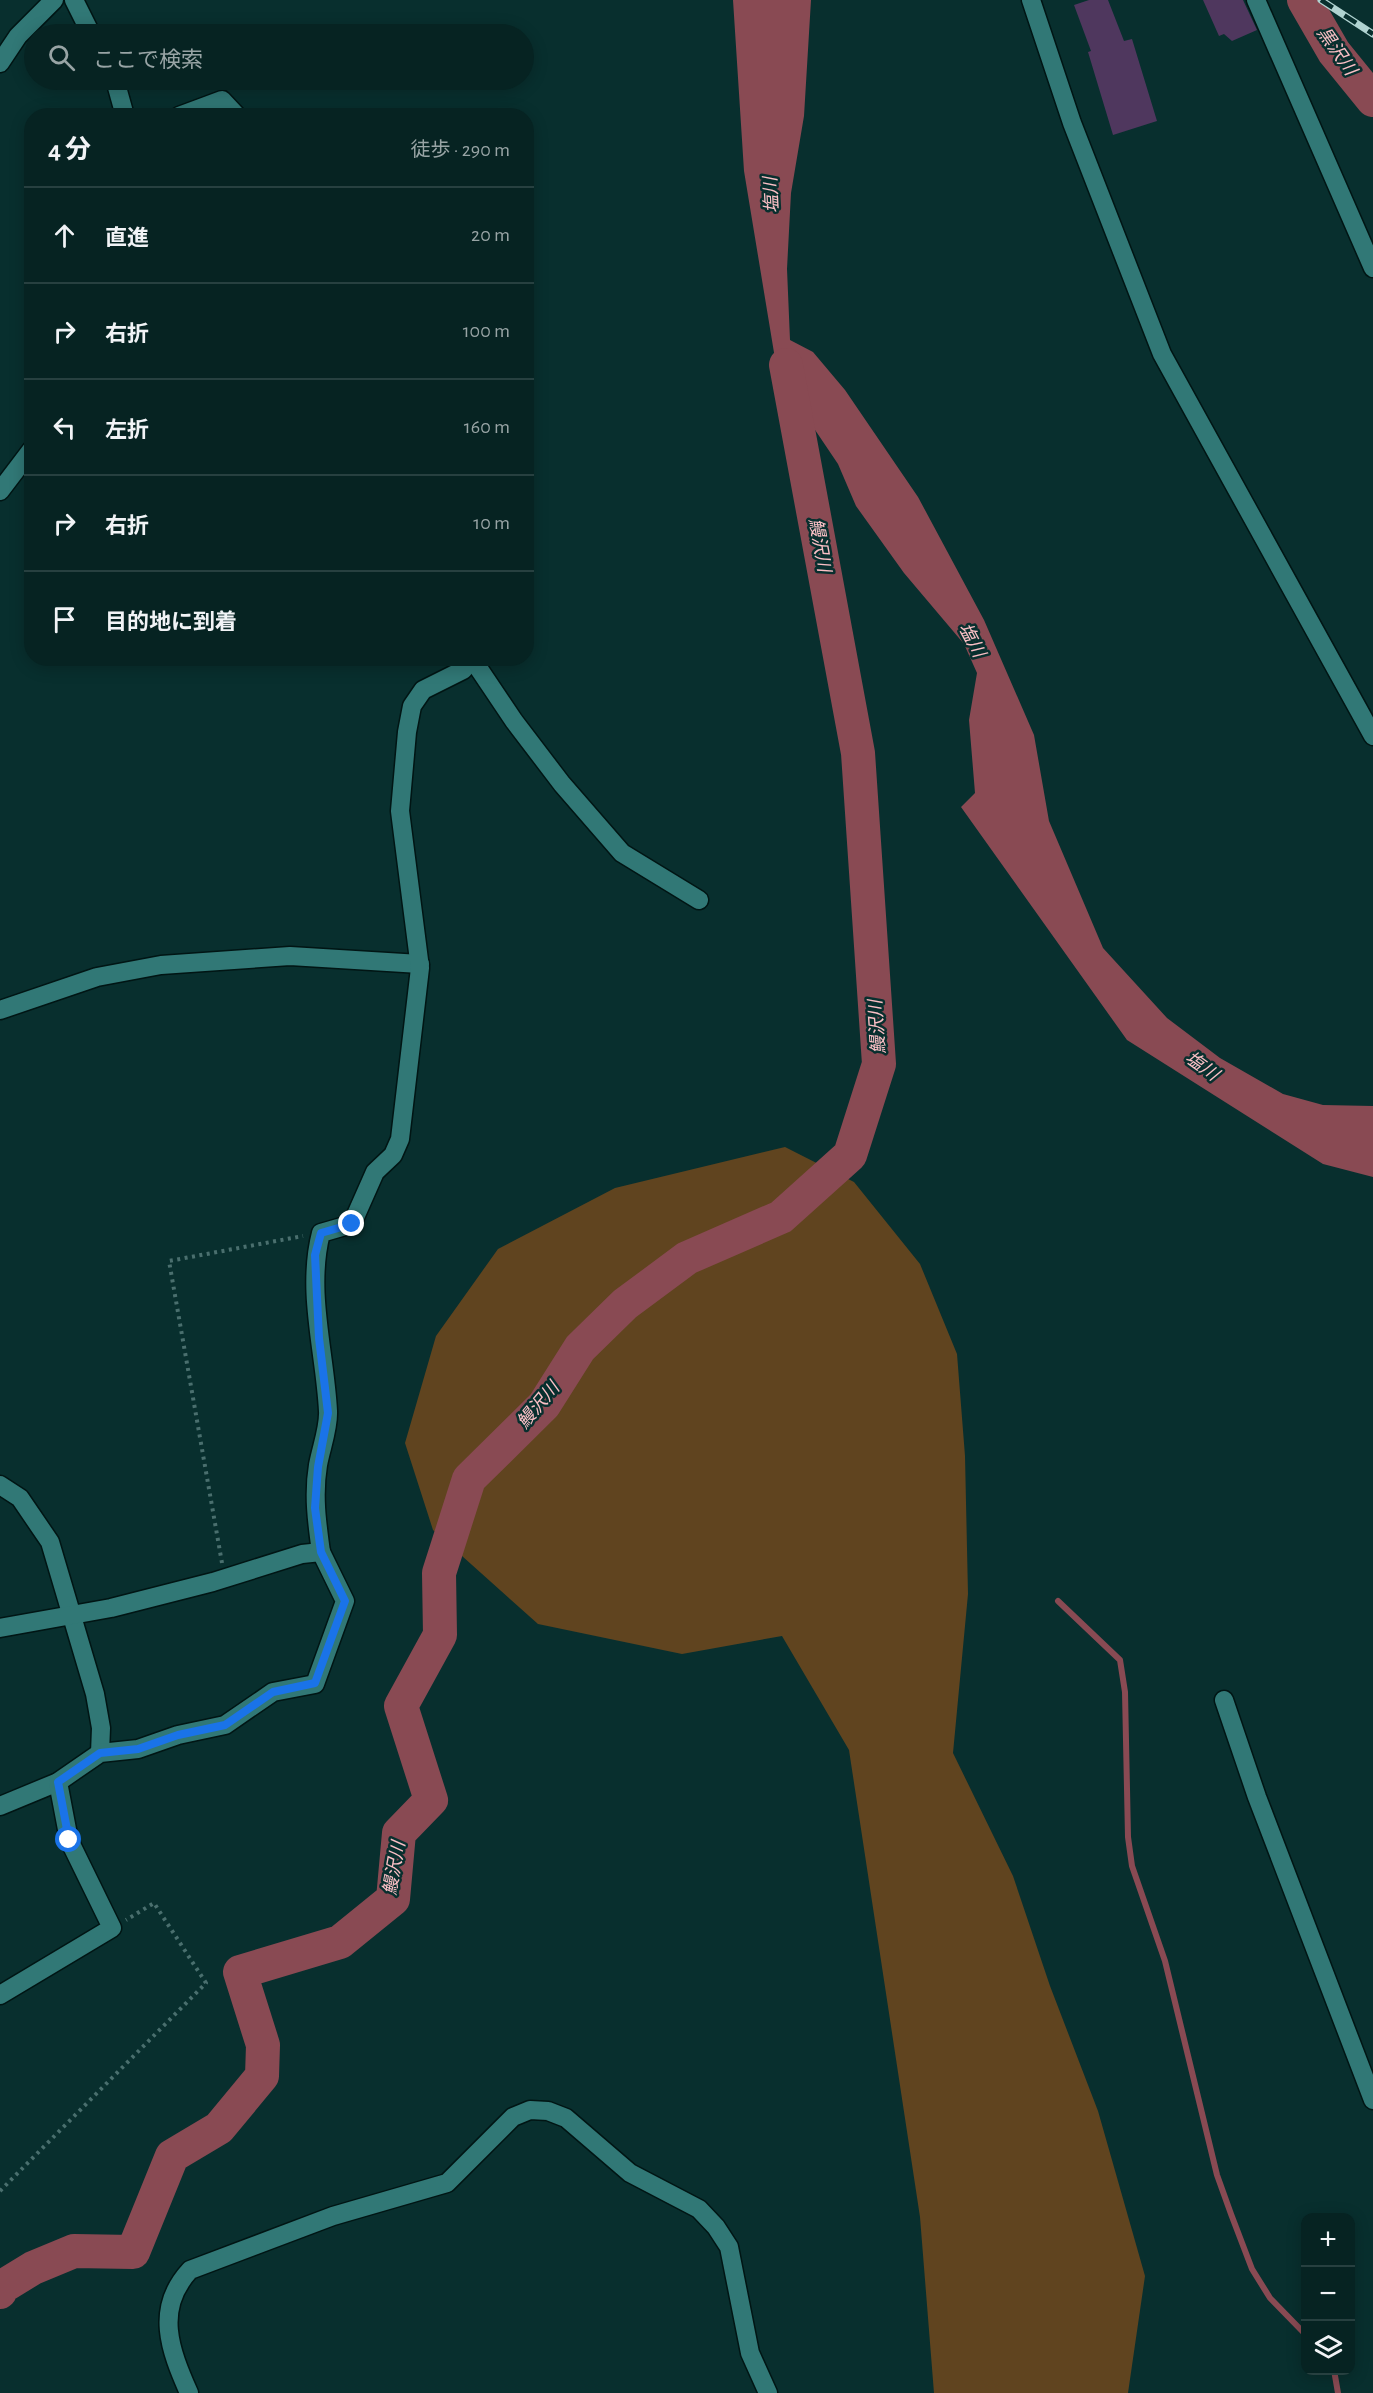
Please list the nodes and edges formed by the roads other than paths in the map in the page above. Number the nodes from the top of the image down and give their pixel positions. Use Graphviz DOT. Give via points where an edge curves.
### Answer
graph roads {
  1 [pos="54,0"];
  2 [pos="74,0"];
  3 [pos="1031,0"];
  4 [pos="1256,0"];
  5 [pos="30,24"];
  6 [pos="86,24"];
  7 [pos="24,30"];
  8 [pos="0,63"];
  9 [pos="118,90"];
  10 [pos="124,108"];
  11 [pos="200,108"];
  12 [pos="230,108"];
  13 [pos="1373,268"];
  14 [pos="24,459"];
  15 [pos="0,490"];
  16 [pos="467,666"];
  17 [pos="478,666"];
  18 [pos="1373,736"];
  19 [pos="699,900"];
  20 [pos="420,964"];
  21 [pos="0,1010"];
  22 [pos="0,1485"];
  23 [pos="321,1552"];
  24 [pos="72,1615"];
  25 [pos="0,1628"];
  26 [pos="1224,1700"];
  27 [pos="100,1753"];
  28 [pos="58,1782"];
  29 [pos="0,1806"];
  30 [pos="0,1995"];
  31 [pos="1373,2100"];
  32 [pos="189,2393"];
  33 [pos="768,2393"];
  1 -- 5 [label="street"];
  2 -- 6 [label="street"];
  3 -- 18 [label="street" via="1076,133 1162,354"];
  4 -- 13 [label="street"];
  7 -- 8 [label="street"];
  9 -- 10 [label="street"];
  11 -- 12 [label="street" via="222,100"];
  14 -- 15 [label="street"];
  16 -- 20 [label="street" via="423,690 412,706 407,732 400,811"];
  17 -- 19 [label="street" via="528,739 622,853"];
  20 -- 21 [label="street" via="290,956 161,965 97,977"];
  20 -- 23 [label="street" via="400,1139 393,1155 375,1172 352,1224 321,1233 315,1255 328,1413 315,1508"];
  22 -- 24 [label="street" via="20,1498 50,1542"];
  23 -- 24 [label="street"];
  23 -- 27 [label="street" via="345,1601 315,1683 273,1692 225,1725 138,1749"];
  24 -- 25 [label="street"];
  24 -- 27 [label="street" via="95,1694 101,1728"];
  26 -- 31 [label="street"];
  27 -- 28 [label="street"];
  28 -- 29 [label="street"];
  28 -- 30 [label="street" via="69,1840 112,1928"];
  32 -- 33 [label="street" via="167,2325 169,2304 178,2283 190,2270 333,2216 447,2183 513,2117 530,2110 566,2118 630,2174 699,2209 716,2227 729,2247 750,2353"];
}
